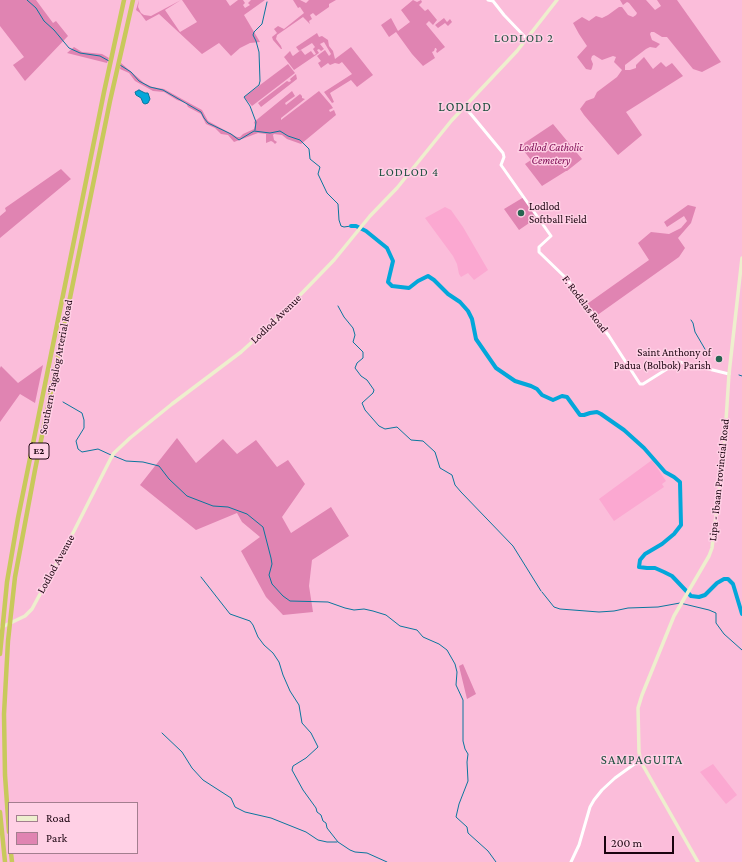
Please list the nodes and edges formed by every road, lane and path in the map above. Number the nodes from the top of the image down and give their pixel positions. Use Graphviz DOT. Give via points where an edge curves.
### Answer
graph roads {
  1 [pos="124,0"];
  2 [pos="132,0"];
  3 [pos="488,0"];
  4 [pos="557,0"];
  5 [pos="526,38"];
  6 [pos="465,107"];
  7 [pos="742,258"];
  8 [pos="729,374"];
  9 [pos="0,628"];
  10 [pos="0,654"];
  11 [pos="640,760"];
  12 [pos="0,812"];
  13 [pos="8,818"];
  14 [pos="5,862"];
  15 [pos="571,862"];
  16 [pos="698,862"];
  1 -- 10 [label="highway, Southern Tagalog Arterial Road / E2" via="18,518 7,582"];
  2 -- 13 [label="highway, Southern Tagalog Arterial Road / E2" via="15,577 4,714"];
  3 -- 5 [label="street" via="493,1"];
  4 -- 5 [label="main road, Lodlod Avenue"];
  5 -- 6 [label="main road, Lodlod Avenue"];
  6 -- 8 [label="street, F. Rodelas Road" via="503,153 501,165 551,236 538,249 541,254 567,279 610,336 640,384 680,362"];
  6 -- 9 [label="main road, Lodlod Avenue" via="330,265 256,339 114,453 34,606 27,615"];
  7 -- 8 [label="main road, Lipa - Ibaan Provincial Road"];
  8 -- 11 [label="main road, Lipa - Ibaan Provincial Road" via="724,451 712,548 670,626 639,702"];
  11 -- 15 [label="street" via="615,778 594,800"];
  11 -- 16 [label="main road, Lipa - Ibaan Provincial Road"];
  12 -- 14 [label="highway"];
}
